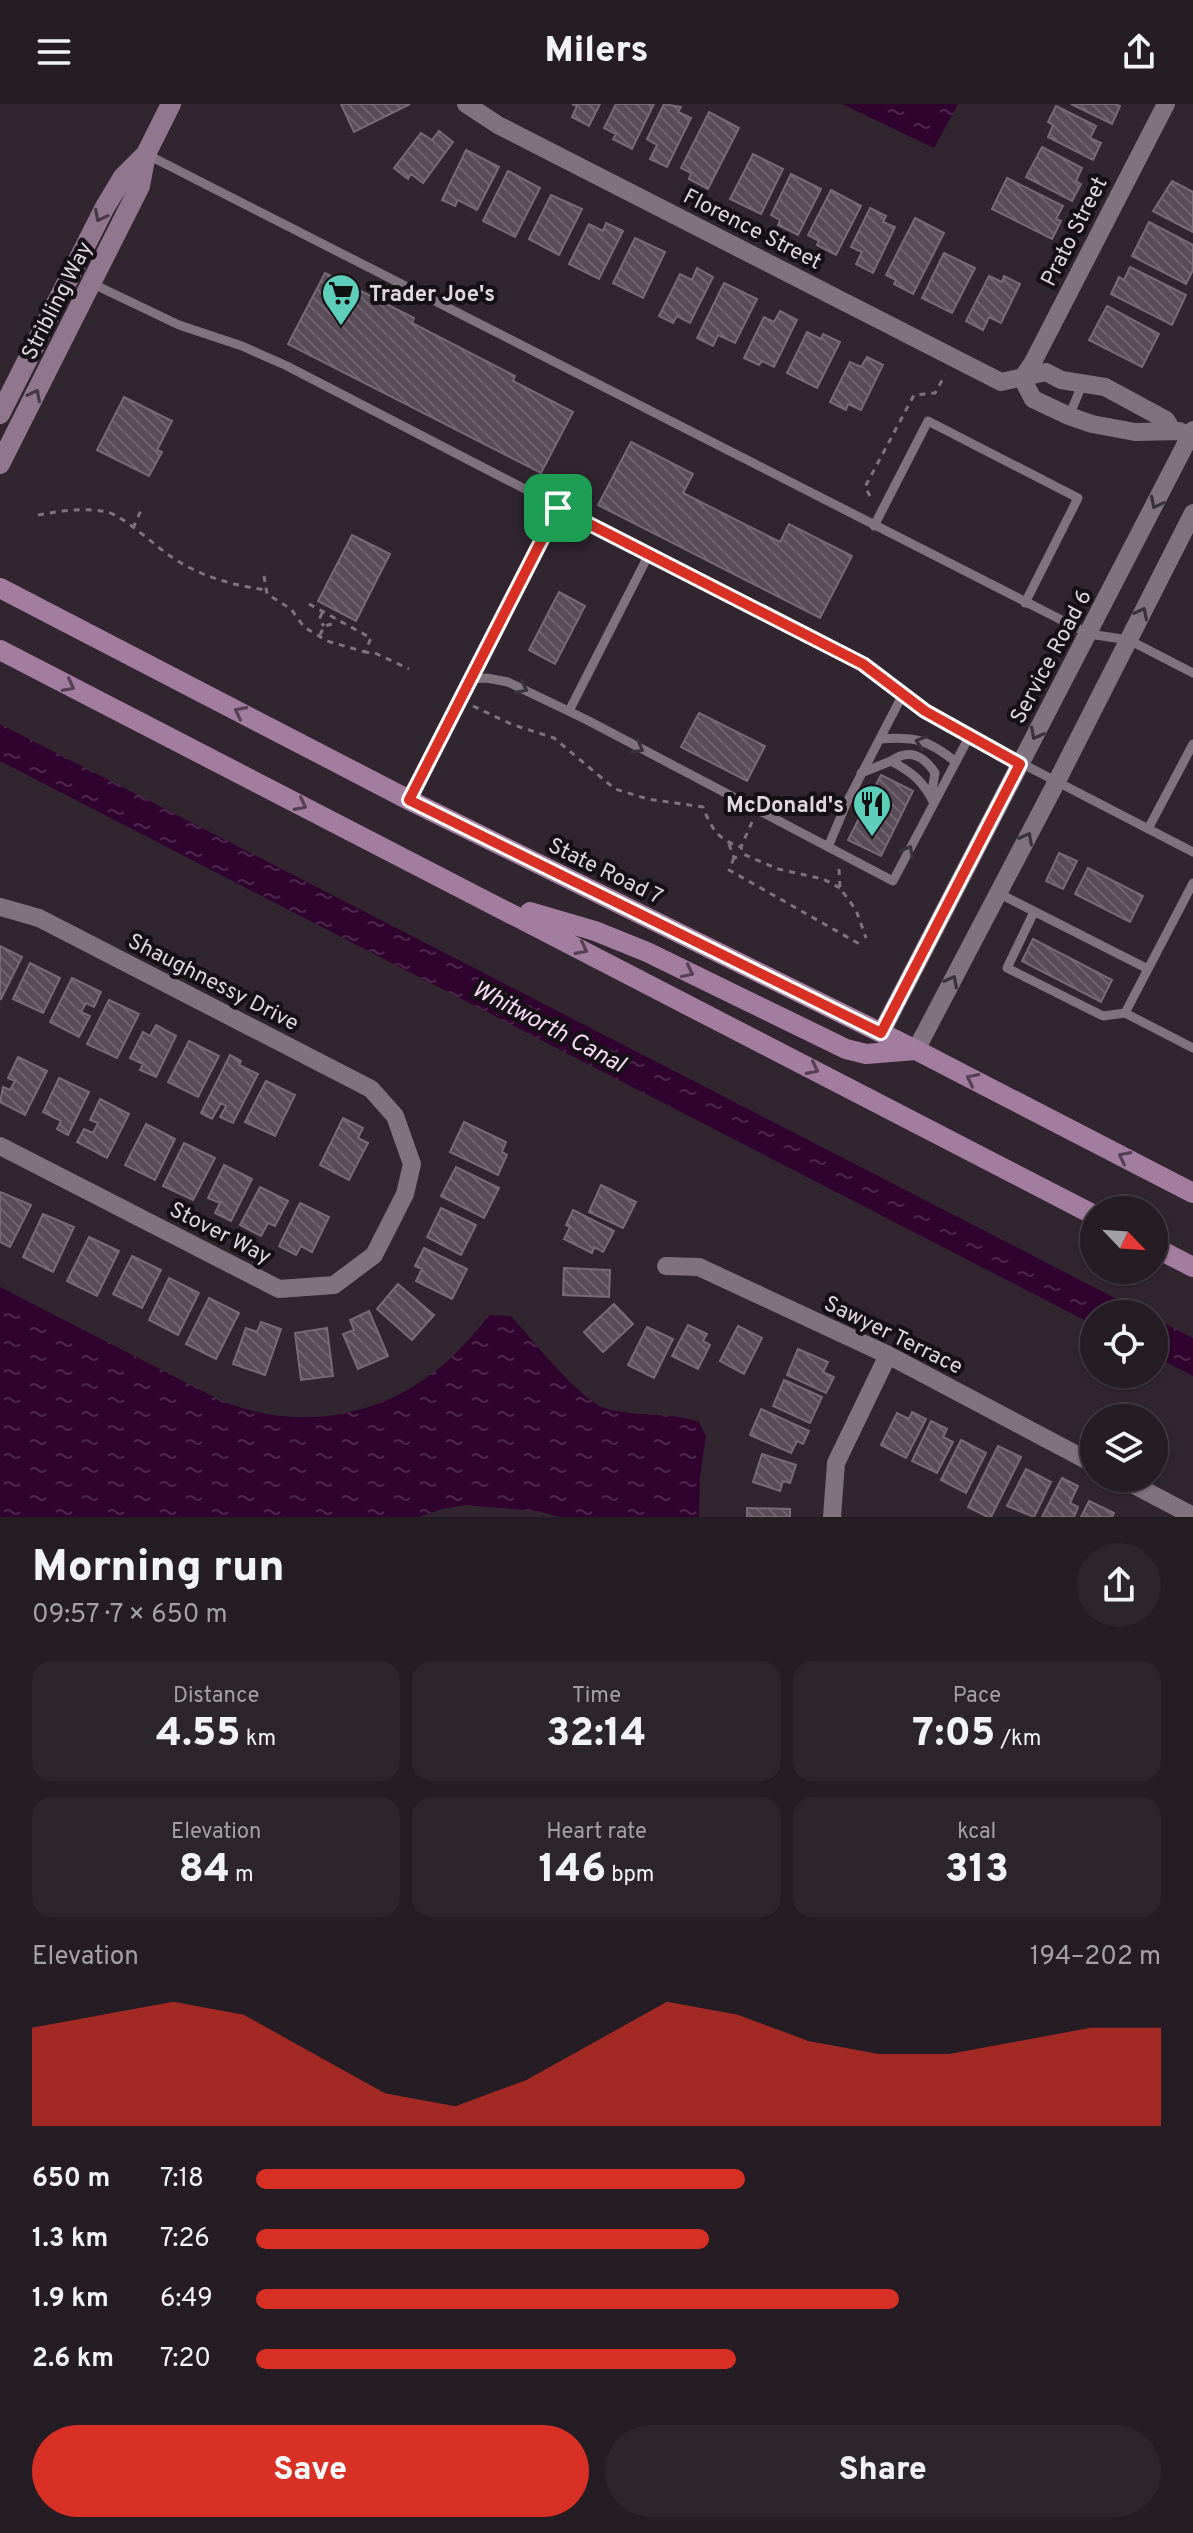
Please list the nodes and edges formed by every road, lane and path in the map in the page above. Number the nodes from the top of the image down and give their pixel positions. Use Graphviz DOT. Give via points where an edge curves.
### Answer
graph roads {
  1 [pos="171,104"];
  2 [pos="466,104"];
  3 [pos="1166,104"];
  4 [pos="146,154"];
  5 [pos="91,283"];
  6 [pos="945,375"];
  7 [pos="1022,378"];
  8 [pos="1082,385"];
  9 [pos="0,414"];
  10 [pos="1069,416"];
  11 [pos="1187,432"];
  12 [pos="0,464"];
  13 [pos="870,496"];
  14 [pos="142,508"];
  15 [pos="558,508"];
  16 [pos="1193,513"];
  17 [pos="38,515"];
  18 [pos="874,526"];
  19 [pos="133,528"];
  20 [pos="649,554"];
  21 [pos="264,576"];
  22 [pos="0,588"];
  23 [pos="266,590"];
  24 [pos="1025,603"];
  25 [pos="309,604"];
  26 [pos="323,612"];
  27 [pos="336,619"];
  28 [pos="324,626"];
  29 [pos="1089,634"];
  30 [pos="320,636"];
  31 [pos="1129,640"];
  32 [pos="0,650"];
  33 [pos="365,652"];
  34 [pos="409,669"];
  35 [pos="1193,673"];
  36 [pos="471,679"];
  37 [pos="903,694"];
  38 [pos="471,704"];
  39 [pos="569,711"];
  40 [pos="969,737"];
  41 [pos="880,739"];
  42 [pos="1193,744"];
  43 [pos="891,761"];
  44 [pos="956,762"];
  45 [pos="1020,764"];
  46 [pos="861,773"];
  47 [pos="1056,783"];
  48 [pos="409,800"];
  49 [pos="932,800"];
  50 [pos="752,822"];
  51 [pos="1148,829"];
  52 [pos="729,844"];
  53 [pos="741,847"];
  54 [pos="828,847"];
  55 [pos="1193,852"];
  56 [pos="743,854"];
  57 [pos="734,858"];
  58 [pos="838,861"];
  59 [pos="1193,883"];
  60 [pos="840,888"];
  61 [pos="998,893"];
  62 [pos="484,899"];
  63 [pos="0,907"];
  64 [pos="1034,912"];
  65 [pos="866,938"];
  66 [pos="863,946"];
  67 [pos="1148,969"];
  68 [pos="1125,1013"];
  69 [pos="881,1033"];
  70 [pos="1193,1048"];
  71 [pos="916,1050"];
  72 [pos="395,1116"];
  73 [pos="0,1146"];
  74 [pos="1193,1193"];
  75 [pos="1080,1208"];
  76 [pos="1168,1254"];
  77 [pos="666,1266"];
  78 [pos="1193,1267"];
  79 [pos="888,1355"];
  80 [pos="1080,1457"];
  81 [pos="1148,1492"];
  82 [pos="1193,1516"];
  83 [pos="832,1517"];
  1 -- 4 [label="street, Stribling Way"];
  2 -- 7 [label="street, Florence Street" via="1001,382"];
  3 -- 7 [label="street, Prato Street"];
  4 -- 5 [label="street, Stribling Way" via="140,186"];
  4 -- 9 [label="street, Stribling Way, one-way" via="123,177 105,207"];
  4 -- 18 [label="lane"];
  12 -- 5 [label="street, Stribling Way, one-way"];
  5 -- 15 [label="lane" via="179,325 269,357"];
  6 -- 13 [label="path" via="935,393 914,395 865,487"];
  7 -- 8 [label="street, Florence Street" via="1046,372"];
  7 -- 10 [label="street" via="1033,399"];
  8 -- 10 [label="lane"];
  8 -- 11 [label="street, Florence Street" via="1105,387"];
  10 -- 11 [label="street" via="1135,432"];
  11 -- 29 [label="street, Service Road 6, one-way"];
  14 -- 19 [label="path"];
  15 -- 20 [label="lane"];
  15 -- 36 [label="lane"];
  31 -- 16 [label="street, one-way"];
  17 -- 19 [label="path" via="109,512"];
  18 -- 24 [label="lane"];
  18 -- 24 [label="lane" via="928,421 1078,498"];
  19 -- 23 [label="path" via="200,574"];
  20 -- 37 [label="lane" via="863,664"];
  20 -- 39 [label="lane"];
  21 -- 23 [label="path"];
  48 -- 22 [label="main road, State Road 7, one-way"];
  23 -- 30 [label="path"];
  24 -- 29 [label="lane"];
  25 -- 26 [label="path"];
  26 -- 27 [label="path"];
  26 -- 28 [label="path" via="319,620"];
  27 -- 28 [label="path"];
  27 -- 33 [label="path" via="371,638"];
  28 -- 30 [label="path"];
  29 -- 31 [label="lane"];
  29 -- 45 [label="street, Service Road 6, one-way"];
  30 -- 33 [label="path"];
  31 -- 35 [label="lane"];
  31 -- 47 [label="street"];
  32 -- 62 [label="main road, one-way"];
  33 -- 34 [label="path"];
  36 -- 39 [label="lane, one-way" via="508,682"];
  36 -- 48 [label="lane"];
  37 -- 40 [label="lane"];
  37 -- 41 [label="lane"];
  38 -- 52 [label="path" via="554,738 615,789 703,807 712,831"];
  39 -- 54 [label="lane, one-way"];
  40 -- 44 [label="lane"];
  40 -- 45 [label="lane"];
  44 -- 41 [label="lane, one-way" via="921,739"];
  41 -- 46 [label="lane"];
  42 -- 51 [label="lane"];
  43 -- 46 [label="lane"];
  43 -- 49 [label="lane" via="913,772"];
  43 -- 49 [label="lane" via="912,754 925,758 935,773"];
  44 -- 49 [label="lane"];
  45 -- 47 [label="lane"];
  45 -- 69 [label="street, Service Road 6"];
  46 -- 54 [label="lane"];
  47 -- 51 [label="lane"];
  61 -- 47 [label="street, one-way"];
  48 -- 69 [label="main road, State Road 7"];
  54 -- 49 [label="lane, one-way" via="893,881"];
  50 -- 53 [label="path"];
  51 -- 55 [label="lane"];
  52 -- 53 [label="path"];
  52 -- 57 [label="path"];
  53 -- 56 [label="path"];
  56 -- 57 [label="path"];
  56 -- 60 [label="path"];
  57 -- 66 [label="path" via="729,870"];
  58 -- 60 [label="path"];
  59 -- 67 [label="lane"];
  60 -- 65 [label="path" via="856,910"];
  61 -- 64 [label="lane"];
  71 -- 61 [label="street, one-way"];
  62 -- 71 [label="main road, one-way" via="647,952 846,1049 866,1054"];
  62 -- 75 [label="main road, one-way"];
  63 -- 72 [label="street, Shaughnessy Drive" via="39,918 371,1089"];
  64 -- 67 [label="lane"];
  64 -- 68 [label="lane" via="1007,968 1103,1016"];
  67 -- 68 [label="lane"];
  68 -- 70 [label="lane"];
  69 -- 71 [label="main road, State Road 7"];
  74 -- 71 [label="main road, State Road 7, one-way"];
  72 -- 73 [label="street, Stover Way" via="412,1164 405,1194 374,1255 334,1285 279,1289"];
  76 -- 78 [label="main road"];
  77 -- 79 [label="street, Sawyer Terrace" via="699,1267"];
  79 -- 80 [label="street, Sawyer Terrace"];
  79 -- 83 [label="street" via="836,1463"];
  81 -- 82 [label="street"];
}
